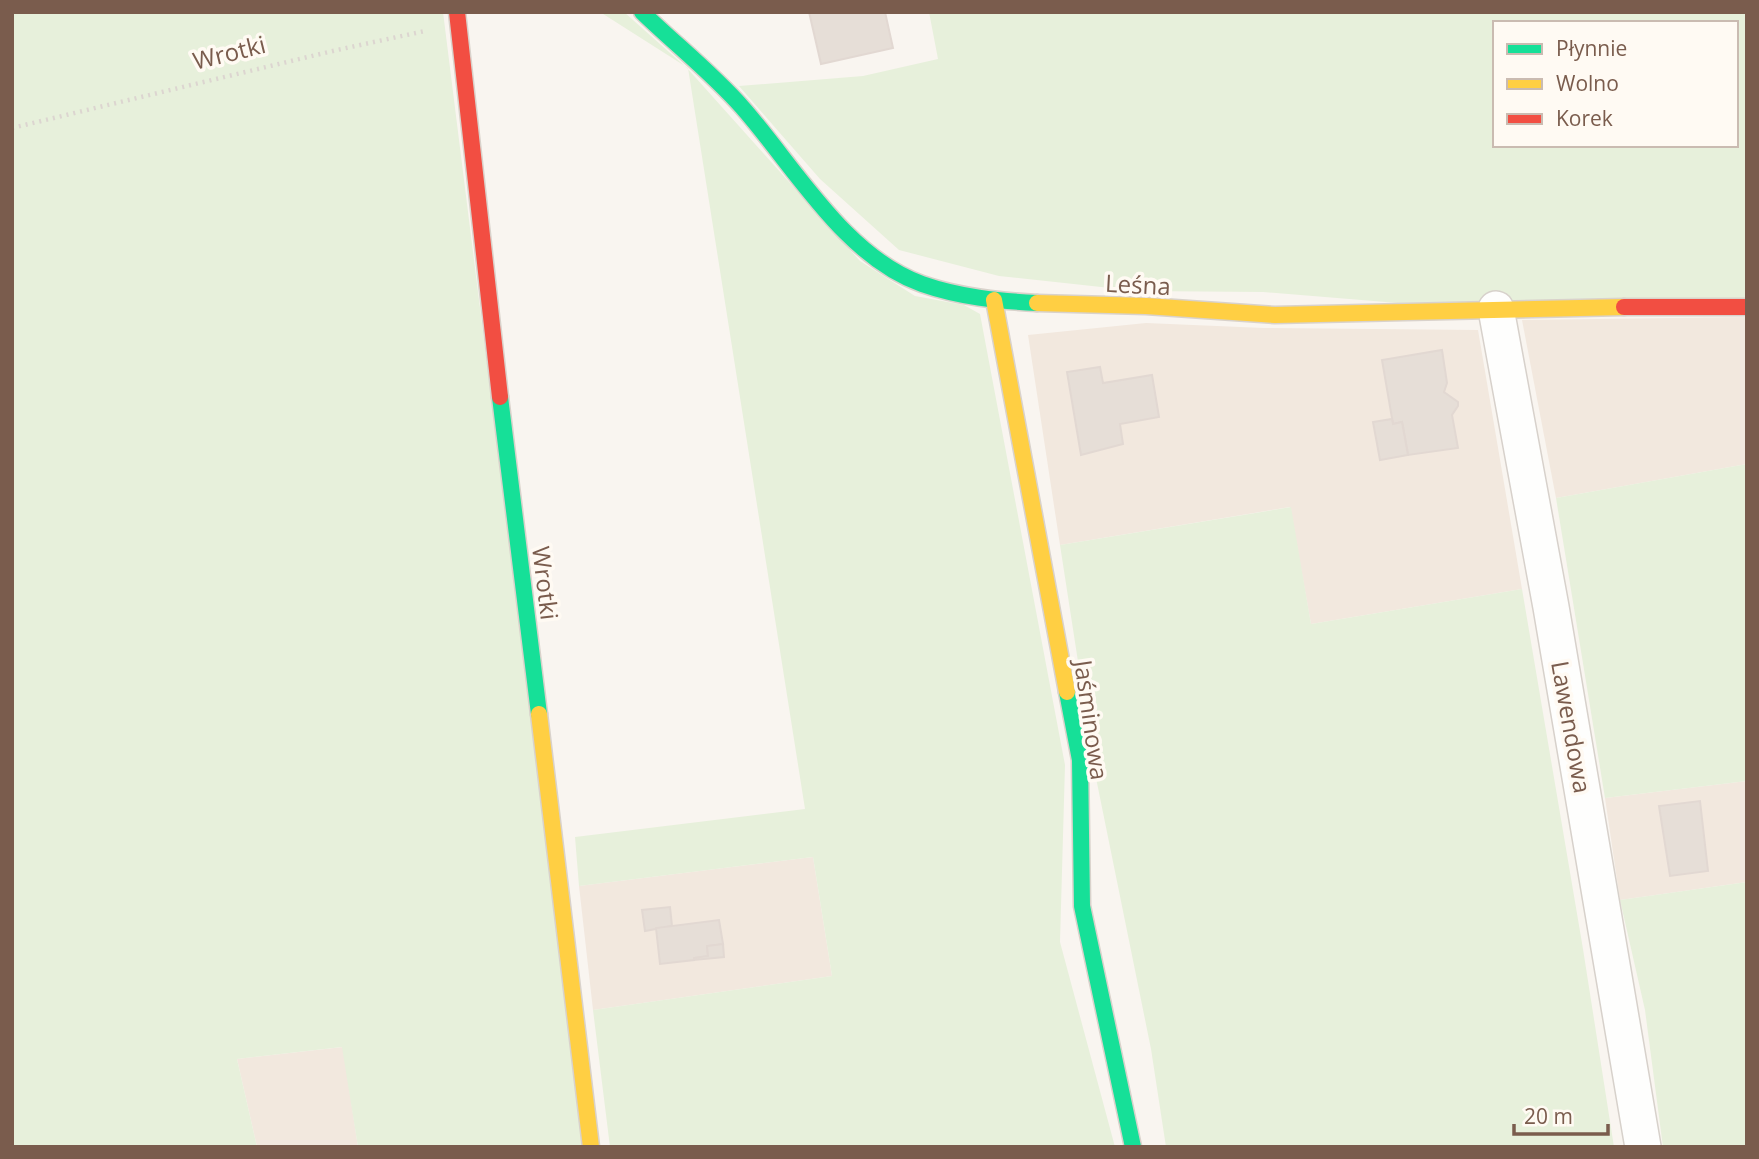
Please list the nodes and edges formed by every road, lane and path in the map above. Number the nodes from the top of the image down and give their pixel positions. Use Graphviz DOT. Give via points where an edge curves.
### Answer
graph roads {
  1 [pos="642,12"];
  2 [pos="457,19"];
  3 [pos="12,128"];
  4 [pos="994,300"];
  5 [pos="1747,307"];
  6 [pos="1496,309"];
  7 [pos="591,1147"];
  8 [pos="1133,1147"];
  9 [pos="1643,1147"];
  1 -- 4 [label="street, Leśna" via="740,105 858,243 919,284"];
  2 -- 3 [label="path, Wrotki"];
  2 -- 7 [label="street, Wrotki"];
  4 -- 6 [label="street, Leśna" via="1272,315"];
  4 -- 8 [label="street, Jaśminowa" via="1080,760 1082,906"];
  5 -- 6 [label="street, Leśna"];
  6 -- 9 [label="street, Lawendowa"];
}
